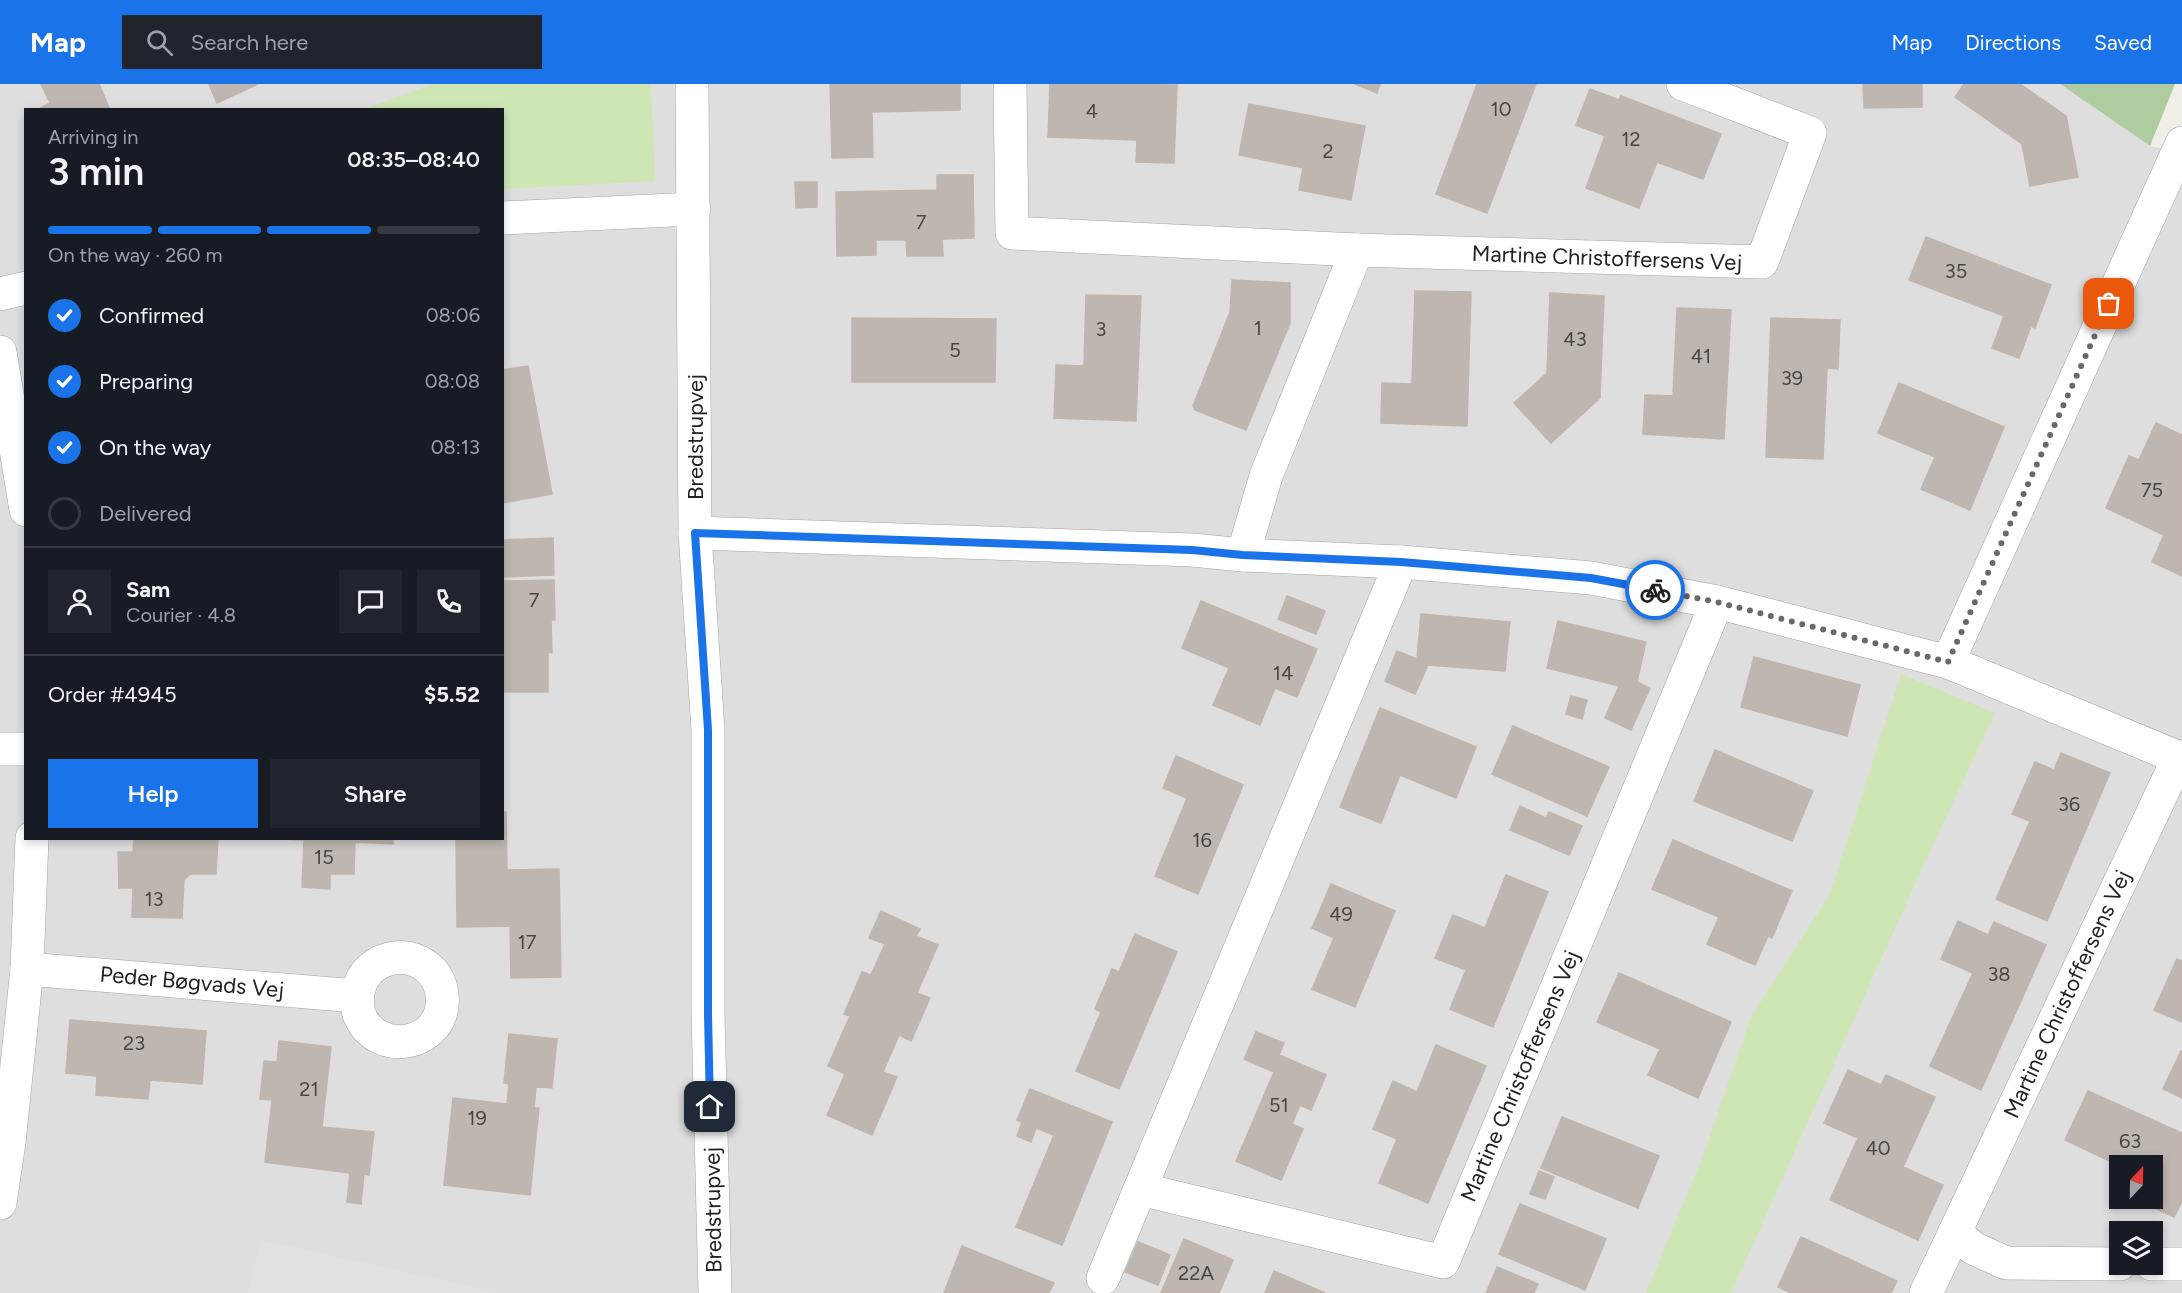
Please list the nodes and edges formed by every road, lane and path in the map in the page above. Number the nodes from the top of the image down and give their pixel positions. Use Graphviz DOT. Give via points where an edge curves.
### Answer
graph roads {
  1 [pos="692,84"];
  2 [pos="1010,84"];
  3 [pos="1683,84"];
  4 [pos="2182,143"];
  5 [pos="694,209"];
  6 [pos="504,218"];
  7 [pos="1357,250"];
  8 [pos="24,288"];
  9 [pos="0,294"];
  10 [pos="0,352"];
  11 [pos="24,498"];
  12 [pos="695,533"];
  13 [pos="1243,555"];
  14 [pos="1401,562"];
  15 [pos="1717,602"];
  16 [pos="1948,662"];
  17 [pos="0,749"];
  18 [pos="24,749"];
  19 [pos="2180,758"];
  20 [pos="33,840"];
  21 [pos="27,969"];
  22 [pos="357,996"];
  23 [pos="1140,1189"];
  24 [pos="0,1203"];
  25 [pos="1955,1232"];
  26 [pos="2109,1264"];
  27 [pos="2163,1264"];
  28 [pos="2182,1264"];
  29 [pos="1103,1278"];
  30 [pos="715,1293"];
  31 [pos="1926,1293"];
  1 -- 5 [label="street, Bredstrupvej"];
  2 -- 7 [label="street, Martine Christoffersens Vej" via="1012,233"];
  3 -- 7 [label="street, Martine Christoffersens Vej" via="1810,133 1762,262"];
  4 -- 16 [label="street"];
  5 -- 6 [label="street"];
  5 -- 12 [label="street, Bredstrupvej"];
  7 -- 13 [label="street" via="1266,476"];
  8 -- 9 [label="street"];
  10 -- 11 [label="street"];
  12 -- 13 [label="street, Martine Christoffersens Vej"];
  12 -- 30 [label="street, Bredstrupvej" via="708,730 708,1014"];
  13 -- 14 [label="street, Martine Christoffersens Vej"];
  14 -- 15 [label="street, Martine Christoffersens Vej" via="1591,578"];
  14 -- 23 [label="street"];
  15 -- 16 [label="street, Martine Christoffersens Vej"];
  15 -- 23 [label="street, Martine Christoffersens Vej" via="1443,1262"];
  16 -- 19 [label="street, Martine Christoffersens Vej"];
  17 -- 18 [label="street"];
  19 -- 25 [label="street, Martine Christoffersens Vej"];
  20 -- 21 [label="street"];
  21 -- 22 [label="street, Peder Bøgvads Vej"];
  21 -- 24 [label="street"];
  23 -- 29 [label="street"];
  25 -- 26 [label="street" via="1973,1248 2006,1263"];
  25 -- 31 [label="street, Martine Christoffersens Vej"];
  27 -- 28 [label="street"];
}
